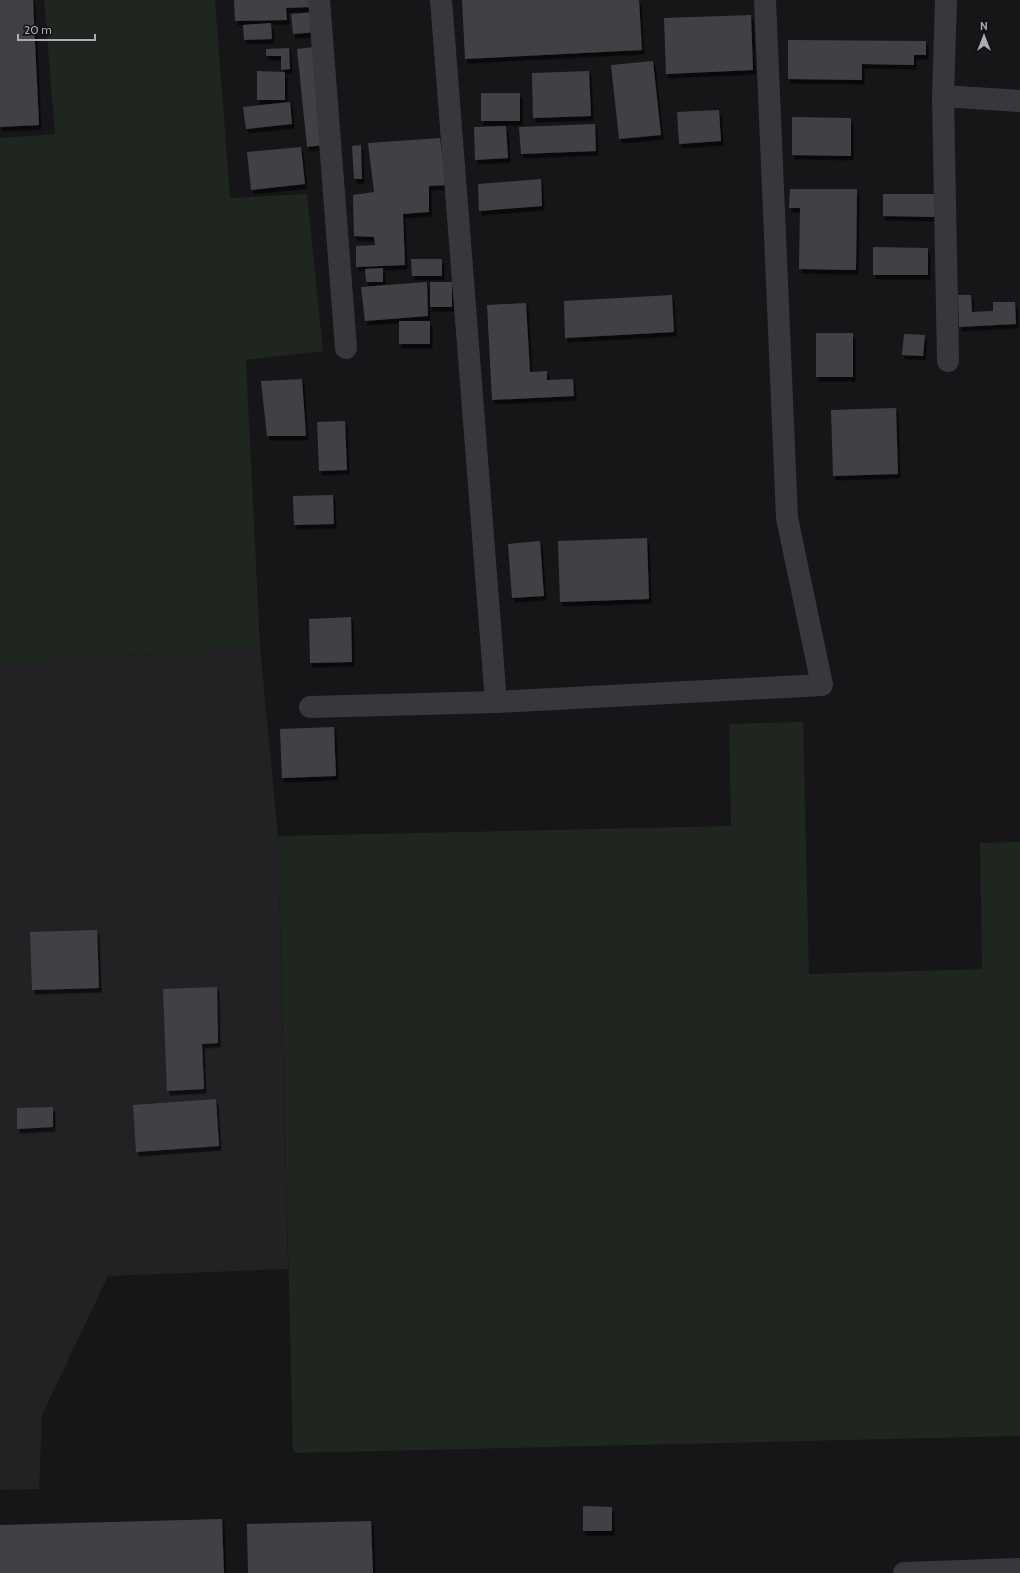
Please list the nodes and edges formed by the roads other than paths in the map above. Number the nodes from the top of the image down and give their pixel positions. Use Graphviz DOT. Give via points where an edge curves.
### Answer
graph roads {
  1 [pos="319,0"];
  2 [pos="441,0"];
  3 [pos="765,0"];
  4 [pos="946,0"];
  5 [pos="943,96"];
  6 [pos="1020,101"];
  7 [pos="346,348"];
  8 [pos="948,361"];
  9 [pos="496,702"];
  10 [pos="310,706"];
  11 [pos="1020,1569"];
  12 [pos="904,1573"];
  1 -- 7 [label="street"];
  2 -- 9 [label="street"];
  3 -- 9 [label="street" via="787,518 822,685"];
  4 -- 5 [label="street"];
  5 -- 6 [label="street"];
  5 -- 8 [label="street"];
  9 -- 10 [label="street"];
  11 -- 12 [label="street"];
}
